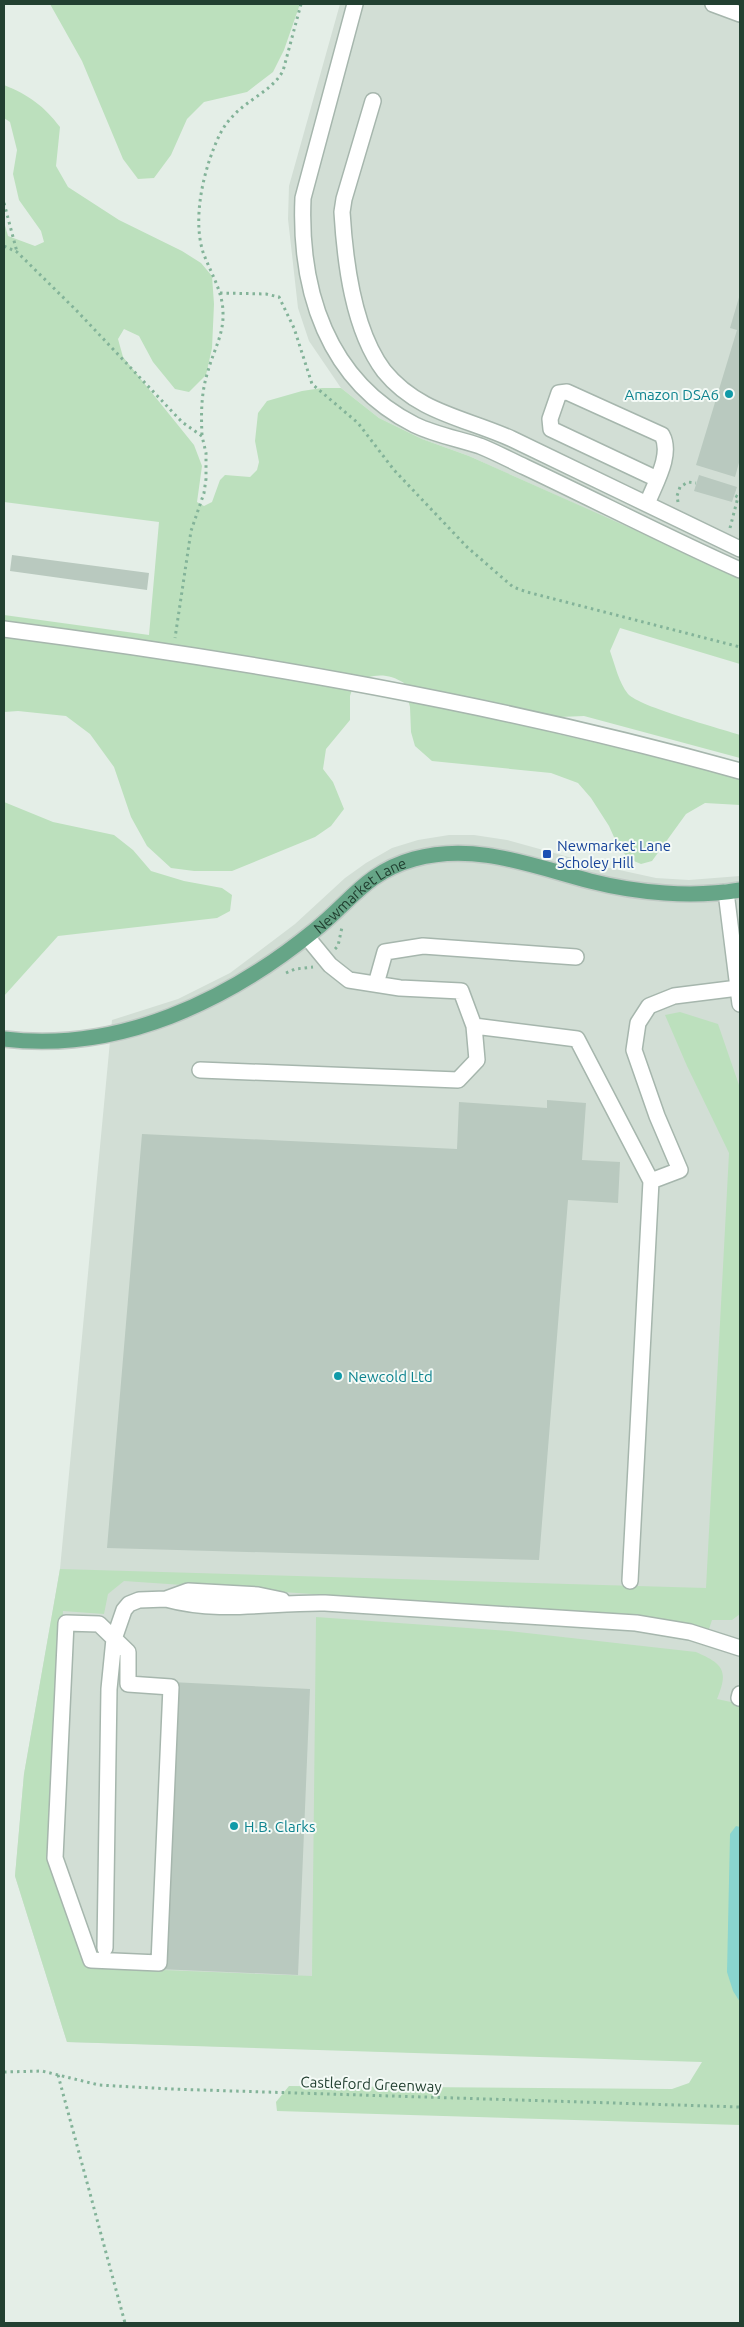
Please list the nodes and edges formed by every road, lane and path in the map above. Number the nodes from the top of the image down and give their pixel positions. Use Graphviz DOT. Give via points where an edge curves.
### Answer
graph roads {
  1 [pos="301,4"];
  2 [pos="355,4"];
  3 [pos="713,4"];
  4 [pos="740,14"];
  5 [pos="373,101"];
  6 [pos="4,203"];
  7 [pos="4,246"];
  8 [pos="17,252"];
  9 [pos="220,293"];
  10 [pos="202,436"];
  11 [pos="656,479"];
  12 [pos="696,483"];
  13 [pos="734,495"];
  14 [pos="647,504"];
  15 [pos="682,507"];
  16 [pos="721,526"];
  17 [pos="729,530"];
  18 [pos="735,532"];
  19 [pos="740,549"];
  20 [pos="740,570"];
  21 [pos="4,629"];
  22 [pos="740,647"];
  23 [pos="173,651"];
  24 [pos="740,771"];
  25 [pos="733,891"];
  26 [pos="307,937"];
  27 [pos="576,957"];
  28 [pos="372,984"];
  29 [pos="738,988"];
  30 [pos="740,1004"];
  31 [pos="474,1026"];
  32 [pos="4,1039"];
  33 [pos="200,1070"];
  34 [pos="650,1181"];
  35 [pos="630,1581"];
  36 [pos="114,1639"];
  37 [pos="740,1648"];
  38 [pos="105,1948"];
  39 [pos="4,2072"];
  40 [pos="58,2075"];
  41 [pos="740,2107"];
  42 [pos="124,2323"];
  1 -- 9 [label="path" via="278,80 229,118 209,162 197,218 203,252"];
  2 -- 20 [label="street" via="303,198 312,300 337,352 366,390 414,424 499,454"];
  3 -- 4 [label="street"];
  5 -- 14 [label="street" via="344,199 343,221 356,309 367,342 384,370 396,384 423,404 502,435"];
  6 -- 8 [label="path"];
  7 -- 8 [label="path"];
  8 -- 10 [label="path" via="182,422"];
  9 -- 10 [label="path" via="221,331 203,390"];
  9 -- 22 [label="path" via="279,297 294,328 312,384 352,417 394,470 467,547 513,587"];
  10 -- 23 [label="path" via="206,479 191,531"];
  11 -- 11 [label="street" via="551,430 550,419 559,392 567,392 662,435 665,449"];
  11 -- 14 [label="street"];
  12 -- 15 [label="path" via="688,482 680,487 677,500"];
  13 -- 17 [label="path" via="738,500"];
  14 -- 19 [label="street"];
  16 -- 17 [label="path"];
  17 -- 18 [label="path"];
  21 -- 23 [label="street"];
  23 -- 24 [label="street" via="564,726"];
  25 -- 26 [label="main road, Newmarket Lane" via="676,893 640,890 590,881 507,858 463,852 442,853 413,859 377,875"];
  25 -- 29 [label="street"];
  26 -- 28 [label="street" via="330,965 349,980"];
  26 -- 32 [label="main road, Newmarket Lane" via="236,986 149,1024 88,1038 48,1041"];
  27 -- 28 [label="street" via="423,946 385,952"];
  28 -- 31 [label="street" via="461,991"];
  29 -- 30 [label="street"];
  29 -- 34 [label="street" via="674,996 649,1006 638,1023 634,1050 680,1170"];
  31 -- 33 [label="street" via="477,1060 458,1080"];
  31 -- 34 [label="street" via="577,1039"];
  34 -- 35 [label="street"];
  36 -- 36 [label="street" via="128,1652 128,1684 171,1687 159,1963 91,1960 55,1858 66,1623 99,1624"];
  36 -- 37 [label="street" via="129,1604 139,1600 166,1599 192,1606 243,1608 291,1602 636,1623 690,1632"];
  36 -- 38 [label="street" via="109,1689"];
  39 -- 40 [label="path, Castleford Greenway" via="42,2071"];
  40 -- 41 [label="path, Castleford Greenway" via="99,2085 161,2089"];
  40 -- 42 [label="path"];
}
